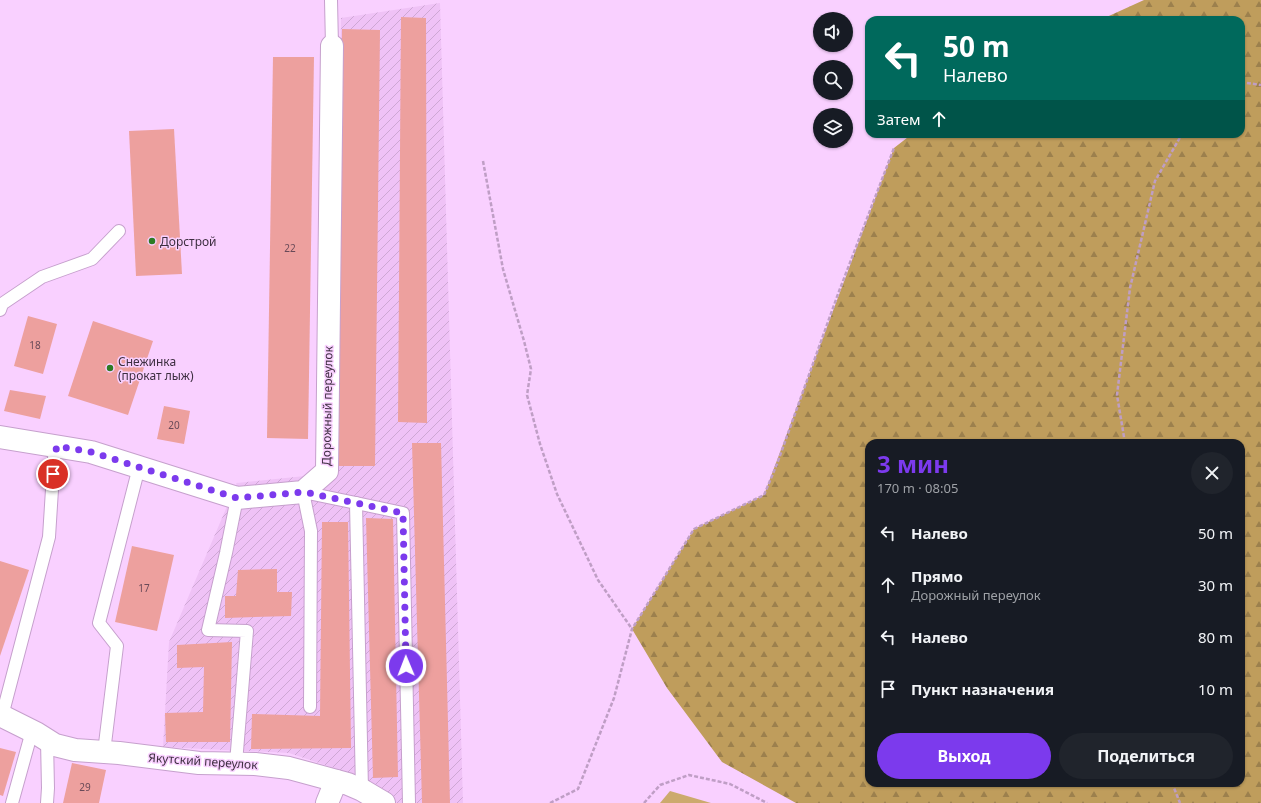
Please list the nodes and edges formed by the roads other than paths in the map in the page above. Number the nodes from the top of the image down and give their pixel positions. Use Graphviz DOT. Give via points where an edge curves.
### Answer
graph roads {
  1 [pos="331,0"];
  2 [pos="332,46"];
  3 [pos="119,231"];
  4 [pos="0,310"];
  5 [pos="0,437"];
  6 [pos="57,446"];
  7 [pos="139,467"];
  8 [pos="304,492"];
  9 [pos="237,498"];
  10 [pos="356,502"];
  11 [pos="310,707"];
  12 [pos="1,715"];
  13 [pos="40,736"];
  14 [pos="104,752"];
  15 [pos="236,764"];
  16 [pos="336,780"];
  17 [pos="362,790"];
  18 [pos="12,803"];
  19 [pos="47,803"];
  20 [pos="327,803"];
  21 [pos="384,803"];
  22 [pos="409,803"];
  1 -- 2 [label="lane"];
  2 -- 8 [label="street, Дорожный переулок" via="327,470"];
  3 -- 4 [label="lane" via="92,259 42,277 2,304"];
  5 -- 6 [label="street"];
  6 -- 7 [label="street" via="91,452"];
  6 -- 12 [label="lane" via="49,537"];
  7 -- 9 [label="street"];
  7 -- 14 [label="lane" via="99,623 117,646"];
  8 -- 9 [label="street"];
  8 -- 10 [label="lane"];
  8 -- 11 [label="lane" via="310,531"];
  9 -- 15 [label="lane" via="208,630 247,631"];
  10 -- 17 [label="lane"];
  10 -- 22 [label="lane" via="403,513"];
  12 -- 13 [label="street, Якутский переулок"];
  13 -- 14 [label="street, Якутский переулок" via="56,745 75,750"];
  13 -- 18 [label="lane"];
  13 -- 19 [label="lane" via="48,788"];
  14 -- 15 [label="street, Якутский переулок"];
  15 -- 16 [label="street, Якутский переулок" via="289,768"];
  16 -- 17 [label="street, Якутский переулок"];
  16 -- 20 [label="street"];
  17 -- 21 [label="street, Якутский переулок"];
}
